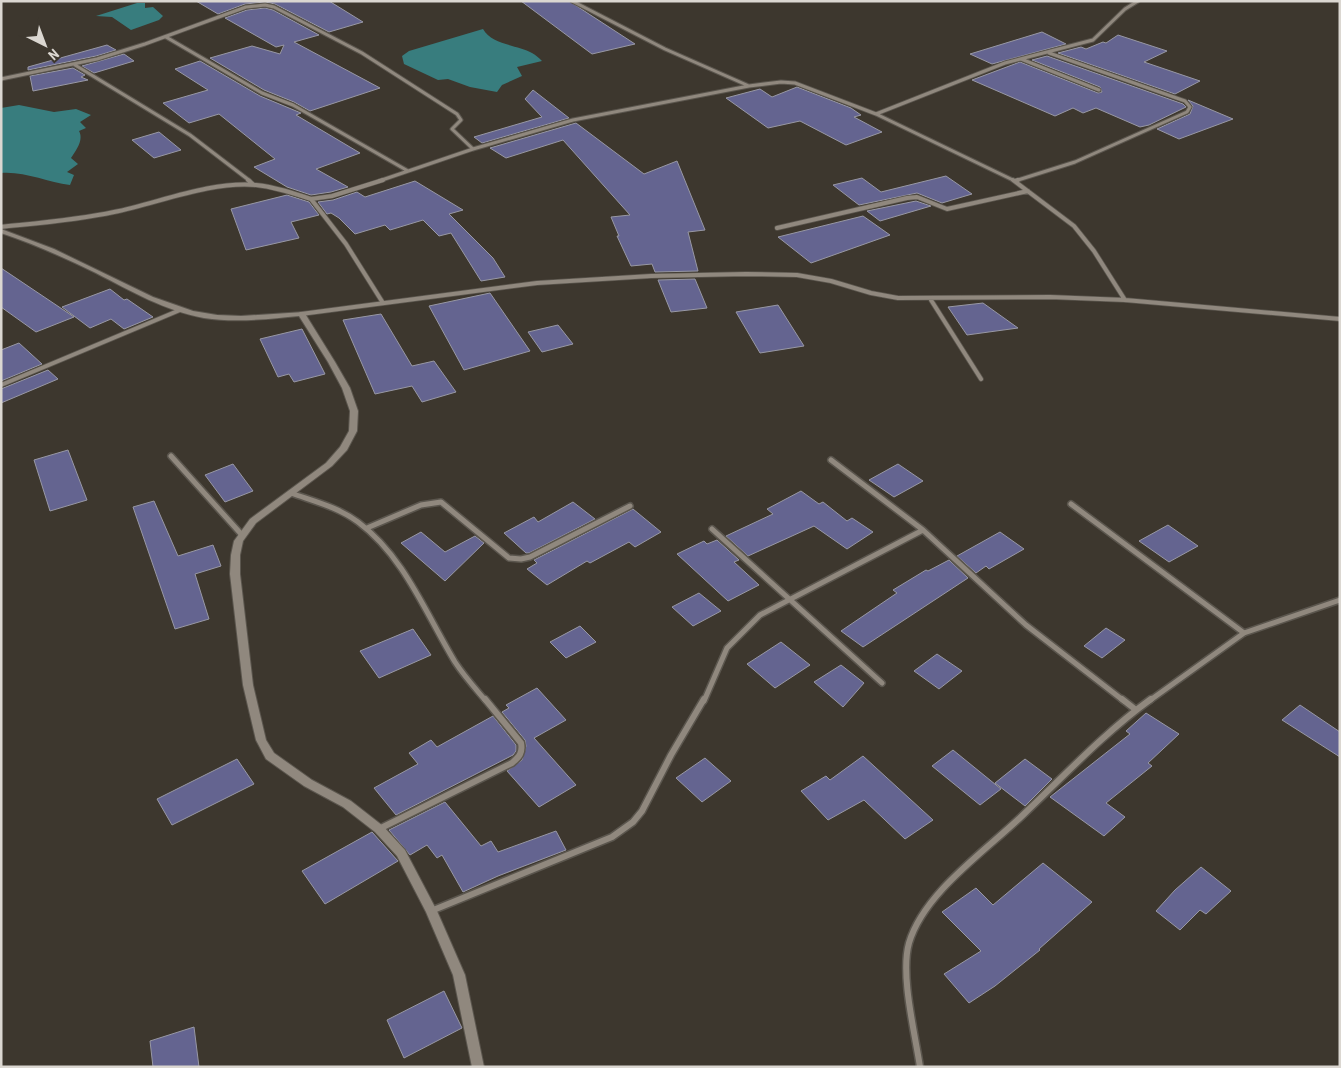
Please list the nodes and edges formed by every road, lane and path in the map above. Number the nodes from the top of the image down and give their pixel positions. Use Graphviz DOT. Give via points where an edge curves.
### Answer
graph roads {
  1 [pos="572,1"];
  2 [pos="1138,1"];
  3 [pos="166,37"];
  4 [pos="1047,52"];
  5 [pos="1020,59"];
  6 [pos="75,65"];
  7 [pos="1,79"];
  8 [pos="749,86"];
  9 [pos="1099,90"];
  10 [pos="876,114"];
  11 [pos="472,149"];
  12 [pos="408,171"];
  13 [pos="1015,181"];
  14 [pos="254,184"];
  15 [pos="1028,191"];
  16 [pos="311,198"];
  17 [pos="1,227"];
  18 [pos="777,228"];
  19 [pos="1,232"];
  20 [pos="931,300"];
  21 [pos="1125,300"];
  22 [pos="383,303"];
  23 [pos="180,310"];
  24 [pos="301,314"];
  25 [pos="1340,319"];
  26 [pos="981,379"];
  27 [pos="1,385"];
  28 [pos="171,456"];
  29 [pos="831,460"];
  30 [pos="290,493"];
  31 [pos="1071,504"];
  32 [pos="630,506"];
  33 [pos="366,528"];
  34 [pos="712,529"];
  35 [pos="922,530"];
  36 [pos="242,535"];
  37 [pos="790,600"];
  38 [pos="1340,600"];
  39 [pos="1244,633"];
  40 [pos="882,682"];
  41 [pos="1136,710"];
  42 [pos="380,829"];
  43 [pos="431,911"];
  44 [pos="478,1067"];
  45 [pos="920,1067"];
  1 -- 8 [label="street"];
  2 -- 4 [label="street" via="1127,7 1092,40"];
  3 -- 6 [label="street"];
  3 -- 11 [label="street" via="246,8 258,5 274,7 362,53 457,114 461,120 452,129"];
  3 -- 12 [label="street" via="262,94 293,105"];
  4 -- 5 [label="street"];
  4 -- 13 [label="street" via="1185,101 1190,107 1186,112 1075,162"];
  5 -- 9 [label="street"];
  5 -- 10 [label="street"];
  6 -- 7 [label="street"];
  6 -- 14 [label="street" via="206,145"];
  8 -- 10 [label="street" via="796,83"];
  8 -- 11 [label="street" via="573,120"];
  10 -- 13 [label="street"];
  11 -- 12 [label="street"];
  12 -- 16 [label="street" via="354,190"];
  13 -- 15 [label="street"];
  14 -- 16 [label="street"];
  14 -- 17 [label="street" via="185,193 91,217"];
  15 -- 18 [label="street" via="947,209 917,197 907,198"];
  15 -- 21 [label="street" via="1074,226"];
  16 -- 22 [label="street" via="346,244"];
  19 -- 23 [label="street" via="30,240 148,298"];
  20 -- 21 [label="street" via="1050,297"];
  20 -- 22 [label="street" via="871,293 797,275 737,274 537,282"];
  20 -- 26 [label="street"];
  21 -- 25 [label="street"];
  22 -- 24 [label="street"];
  23 -- 24 [label="street" via="231,318"];
  23 -- 27 [label="street"];
  24 -- 30 [label="street" via="351,397 355,425 351,439 333,460"];
  28 -- 36 [label="street"];
  29 -- 35 [label="street"];
  30 -- 33 [label="street" via="347,515"];
  30 -- 36 [label="street"];
  31 -- 39 [label="street"];
  32 -- 33 [label="street" via="521,559 509,558 441,502 421,505"];
  33 -- 42 [label="street" via="404,574 457,664 476,691 517,736 523,750 512,764"];
  34 -- 37 [label="street"];
  35 -- 37 [label="street"];
  35 -- 41 [label="street" via="1026,625"];
  36 -- 42 [label="street" via="235,555 235,574 248,684 261,740 270,756 308,783 347,804"];
  37 -- 40 [label="street"];
  37 -- 43 [label="street" via="760,615 727,648 700,709 633,822 612,837"];
  38 -- 39 [label="street"];
  39 -- 41 [label="street"];
  41 -- 45 [label="street" via="1095,744 940,891 920,917 908,943 906,962"];
  42 -- 43 [label="street" via="401,853"];
  43 -- 44 [label="street" via="459,975"];
}
